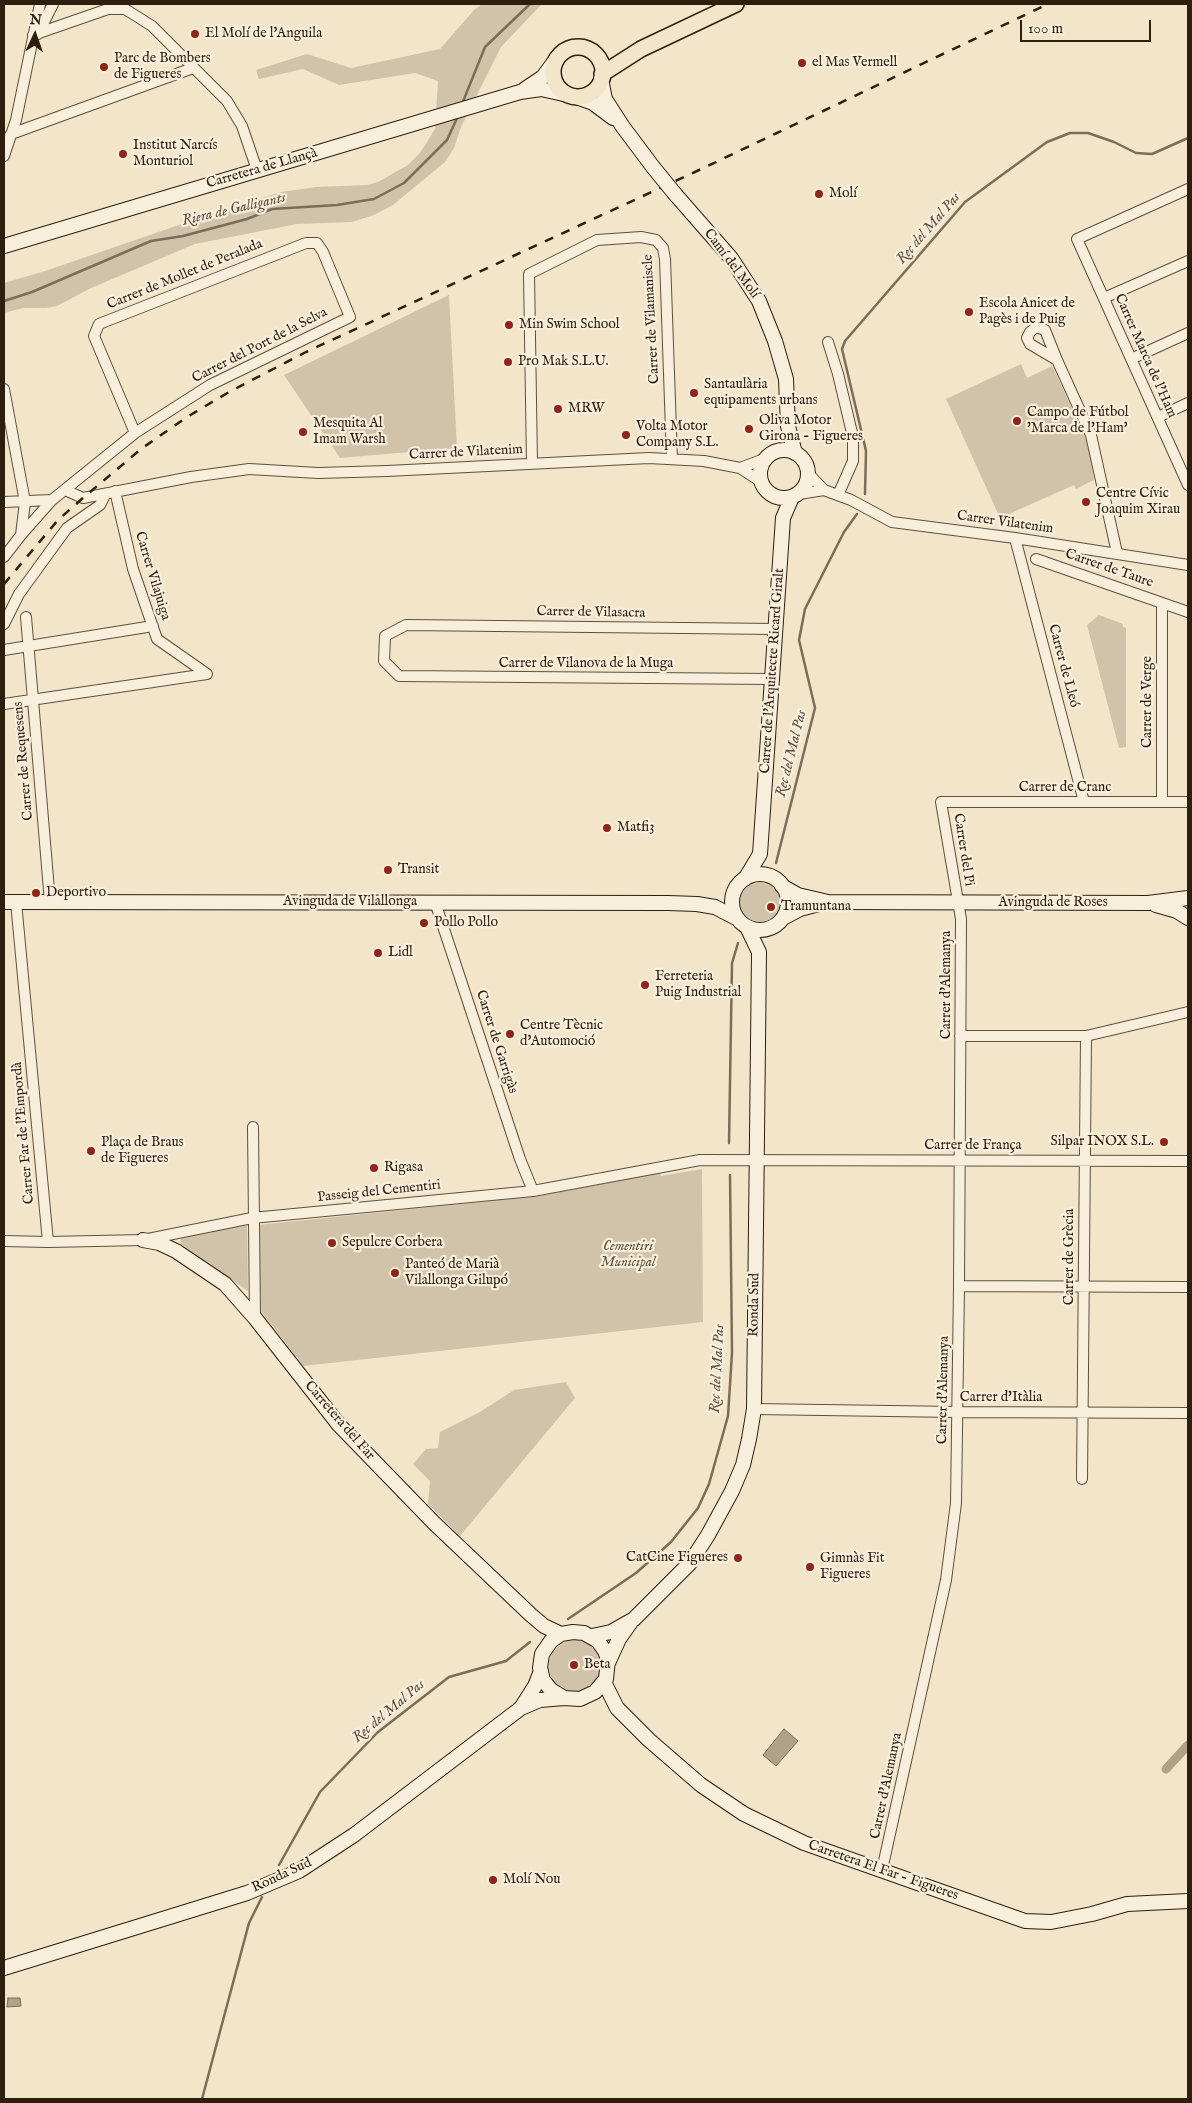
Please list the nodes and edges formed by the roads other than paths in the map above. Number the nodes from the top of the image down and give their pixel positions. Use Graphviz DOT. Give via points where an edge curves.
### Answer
graph roads {
  1 [pos="40,4"];
  2 [pos="53,4"];
  3 [pos="736,4"];
  4 [pos="36,34"];
  5 [pos="641,49"];
  6 [pos="590,52"];
  7 [pos="557,58"];
  8 [pos="193,68"];
  9 [pos="602,77"];
  10 [pos="520,92"];
  11 [pos="572,96"];
  12 [pos="16,120"];
  13 [pos="623,127"];
  14 [pos="26,129"];
  15 [pos="12,134"];
  16 [pos="4,144"];
  17 [pos="4,156"];
  18 [pos="256,170"];
  19 [pos="1188,189"];
  20 [pos="4,246"];
  21 [pos="1188,261"];
  22 [pos="1104,298"];
  23 [pos="350,317"];
  24 [pos="1188,334"];
  25 [pos="828,342"];
  26 [pos="1131,359"];
  27 [pos="1057,360"];
  28 [pos="4,389"];
  29 [pos="1188,403"];
  30 [pos="1158,417"];
  31 [pos="788,426"];
  32 [pos="135,433"];
  33 [pos="795,453"];
  34 [pos="770,455"];
  35 [pos="672,459"];
  36 [pos="532,463"];
  37 [pos="740,468"];
  38 [pos="808,473"];
  39 [pos="760,481"];
  40 [pos="1188,486"];
  41 [pos="65,490"];
  42 [pos="824,490"];
  43 [pos="115,491"];
  44 [pos="105,495"];
  45 [pos="796,495"];
  46 [pos="838,495"];
  47 [pos="773,496"];
  48 [pos="52,500"];
  49 [pos="4,502"];
  50 [pos="24,502"];
  51 [pos="783,518"];
  52 [pos="20,535"];
  53 [pos="1015,538"];
  54 [pos="1037,541"];
  55 [pos="1117,554"];
  56 [pos="4,557"];
  57 [pos="1036,559"];
  58 [pos="1023,563"];
  59 [pos="1188,565"];
  60 [pos="1162,603"];
  61 [pos="1188,612"];
  62 [pos="26,617"];
  63 [pos="4,624"];
  64 [pos="153,626"];
  65 [pos="776,629"];
  66 [pos="29,648"];
  67 [pos="4,649"];
  68 [pos="399,676"];
  69 [pos="773,679"];
  70 [pos="33,701"];
  71 [pos="4,704"];
  72 [pos="941,802"];
  73 [pos="1084,802"];
  74 [pos="1162,802"];
  75 [pos="1188,802"];
  76 [pos="760,854"];
  77 [pos="778,882"];
  78 [pos="740,884"];
  79 [pos="1188,898"];
  80 [pos="10,902"];
  81 [pos="50,902"];
  82 [pos="435,902"];
  83 [pos="828,902"];
  84 [pos="958,903"];
  85 [pos="1148,903"];
  86 [pos="697,904"];
  87 [pos="783,918"];
  88 [pos="1188,918"];
  89 [pos="742,923"];
  90 [pos="773,927"];
  91 [pos="759,952"];
  92 [pos="1188,1012"];
  93 [pos="960,1036"];
  94 [pos="1086,1036"];
  95 [pos="253,1127"];
  96 [pos="757,1159"];
  97 [pos="960,1160"];
  98 [pos="1084,1160"];
  99 [pos="1188,1161"];
  100 [pos="533,1191"];
  101 [pos="252,1218"];
  102 [pos="182,1232"];
  103 [pos="143,1240"];
  104 [pos="4,1241"];
  105 [pos="48,1242"];
  106 [pos="176,1251"];
  107 [pos="959,1286"];
  108 [pos="1083,1286"];
  109 [pos="1188,1287"];
  110 [pos="255,1318"];
  111 [pos="754,1409"];
  112 [pos="957,1412"];
  113 [pos="1082,1412"];
  114 [pos="1188,1413"];
  115 [pos="1082,1479"];
  116 [pos="531,1615"];
  117 [pos="634,1619"];
  118 [pos="561,1634"];
  119 [pos="592,1636"];
  120 [pos="544,1651"];
  121 [pos="608,1663"];
  122 [pos="541,1672"];
  123 [pos="604,1682"];
  124 [pos="564,1698"];
  125 [pos="583,1699"];
  126 [pos="521,1708"];
  127 [pos="617,1708"];
  128 [pos="882,1870"];
  129 [pos="1188,1901"];
  130 [pos="4,1968"];
  1 -- 4 [label="street"];
  2 -- 4 [label="street"];
  3 -- 5 [label="main road"];
  4 -- 8 [label="street" via="108,10 125,10 152,26"];
  4 -- 12 [label="street"];
  5 -- 6 [label="main road" via="616,54"];
  5 -- 9 [label="main road"];
  6 -- 7 [label="main road" via="583,48 568,49"];
  6 -- 9 [label="main road" via="598,58"];
  7 -- 10 [label="main road, Carretera de Llançà" via="543,77"];
  7 -- 11 [label="main road" via="554,79 559,89"];
  8 -- 14 [label="street"];
  8 -- 18 [label="street" via="226,101 242,126"];
  9 -- 11 [label="main road" via="592,92"];
  9 -- 13 [label="main road, Camí del Molí" via="605,99"];
  10 -- 11 [label="main road, Carretera de Llançà" via="541,89"];
  10 -- 18 [label="main road, Carretera de Llançà"];
  11 -- 13 [label="main road, Camí del Molí" via="593,103"];
  12 -- 14 [label="street"];
  12 -- 15 [label="street"];
  13 -- 31 [label="main road, Camí del Molí, bridge" via="730,258 759,301 786,380"];
  14 -- 15 [label="street"];
  15 -- 16 [label="street"];
  15 -- 17 [label="street"];
  18 -- 20 [label="main road, Carretera de Llançà"];
  19 -- 22 [label="street, Carrer Marca de l'Ham" via="1077,239"];
  21 -- 22 [label="street"];
  22 -- 26 [label="street, Carrer Marca de l'Ham"];
  23 -- 32 [label="street, Carrer del Port de la Selva" via="210,385"];
  23 -- 32 [label="street, Carrer de Mollet de Peralada" via="323,252 317,244 306,243 99,324 94,336"];
  24 -- 26 [label="street"];
  25 -- 46 [label="street" via="853,437 853,461"];
  26 -- 30 [label="street, Carrer Marca de l'Ham"];
  27 -- 55 [label="street" via="1092,435"];
  28 -- 50 [label="street"];
  29 -- 30 [label="street"];
  30 -- 40 [label="street, Carrer Marca de l'Ham"];
  31 -- 33 [label="main road, Camí del Molí"];
  31 -- 34 [label="main road, Camí del Molí"];
  32 -- 41 [label="street, Carrer del Port de la Selva"];
  33 -- 34 [label="main road" via="784,450"];
  33 -- 38 [label="main road" via="805,463"];
  34 -- 37 [label="street"];
  34 -- 39 [label="main road" via="760,467"];
  35 -- 36 [label="street, Carrer de Vilatenim"];
  35 -- 36 [label="street, Carrer de Vilamaniscle" via="666,259 656,240 641,238 597,240 529,274"];
  35 -- 37 [label="street, Carrer de Vilatenim"];
  36 -- 43 [label="street, Carrer de Vilatenim" via="318,473 249,469"];
  37 -- 39 [label="street, Carrer de Vilatenim"];
  38 -- 42 [label="street, Carrer Vilatenim"];
  38 -- 45 [label="main road" via="807,482"];
  39 -- 47 [label="main road"];
  41 -- 44 [label="street, Carrer de Vilatenim" via="83,498"];
  41 -- 48 [label="street, Carrer del Port de la Selva"];
  42 -- 45 [label="street, Carrer Vilatenim"];
  42 -- 46 [label="street, Carrer Vilatenim"];
  43 -- 44 [label="street, Carrer de Vilatenim"];
  43 -- 64 [label="street, Carrer Vilajuiga" via="133,569"];
  44 -- 63 [label="street, Carrer de Vilatenim" via="100,505 67,528 18,594"];
  45 -- 47 [label="main road" via="780,499"];
  45 -- 51 [label="main road, Carrer de l'Arquitecte Ricard Giralt"];
  46 -- 53 [label="street, Carrer Vilatenim" via="892,522"];
  47 -- 51 [label="main road, Carrer de l'Arquitecte Ricard Giralt"];
  48 -- 50 [label="street"];
  48 -- 52 [label="street, Carrer del Port de la Selva"];
  49 -- 50 [label="street"];
  50 -- 52 [label="street"];
  51 -- 65 [label="main road, Carrer de l'Arquitecte Ricard Giralt"];
  52 -- 56 [label="street, Carrer del Port de la Selva"];
  53 -- 54 [label="street, Carrer Vilatenim"];
  53 -- 58 [label="street, Carrer de Lleó"];
  54 -- 55 [label="street, Carrer Vilatenim"];
  54 -- 57 [label="street"];
  55 -- 59 [label="street, Carrer Vilatenim"];
  57 -- 58 [label="street"];
  57 -- 60 [label="street, Carrer de Taure"];
  58 -- 73 [label="street, Carrer de Lleó"];
  60 -- 61 [label="street, Carrer de Taure"];
  60 -- 74 [label="street, Carrer de Verge"];
  62 -- 66 [label="street, Carrer de Requesens"];
  64 -- 66 [label="street"];
  64 -- 70 [label="street, Carrer Vilajuiga" via="156,639 207,674"];
  65 -- 68 [label="street, Carrer de Vilasacra" via="406,625 385,636 384,661"];
  65 -- 69 [label="main road, Carrer de l'Arquitecte Ricard Giralt"];
  66 -- 67 [label="street"];
  66 -- 70 [label="street, Carrer de Requesens"];
  68 -- 69 [label="street, Carrer de Vilanova de la Muga"];
  69 -- 76 [label="main road, Carrer de l'Arquitecte Ricard Giralt"];
  70 -- 71 [label="street"];
  70 -- 81 [label="street, Carrer de Requesens"];
  72 -- 73 [label="street, Carrer de Cranc"];
  72 -- 84 [label="street, Carrer del Pi"];
  73 -- 74 [label="street, Carrer de Cranc"];
  74 -- 75 [label="street, Carrer de Cranc"];
  76 -- 77 [label="main road" via="766,869"];
  76 -- 78 [label="main road, Carrer de l'Arquitecte Ricard Giralt"];
  77 -- 78 [label="main road" via="759,874"];
  77 -- 83 [label="main road" via="798,894"];
  77 -- 87 [label="main road" via="787,896"];
  78 -- 86 [label="main road, Avinguda de Vilallonga" via="725,899"];
  78 -- 89 [label="main road" via="732,902"];
  79 -- 85 [label="main road, Avinguda de Roses"];
  80 -- 81 [label="main road, Avinguda de Vilallonga"];
  80 -- 105 [label="street, Carrer Far de l'Empordà"];
  81 -- 82 [label="main road, Avinguda de Vilallonga"];
  82 -- 86 [label="main road, Avinguda de Vilallonga"];
  82 -- 100 [label="street, Carrer de Garrigàs"];
  83 -- 84 [label="main road"];
  83 -- 87 [label="main road" via="800,909"];
  84 -- 85 [label="main road, Avinguda de Roses"];
  84 -- 93 [label="street, Carrer d'Alemanya"];
  85 -- 88 [label="main road, Avinguda de Roses" via="1177,911"];
  86 -- 89 [label="main road, Avinguda de Vilallonga" via="715,907"];
  87 -- 90 [label="main road"];
  89 -- 90 [label="main road" via="759,930"];
  89 -- 91 [label="main road, Ronda Sud"];
  90 -- 91 [label="main road, Ronda Sud"];
  91 -- 96 [label="main road, Ronda Sud"];
  92 -- 94 [label="street"];
  93 -- 94 [label="street"];
  93 -- 97 [label="street, Carrer d'Alemanya"];
  94 -- 98 [label="street, Carrer de Grècia"];
  95 -- 101 [label="street"];
  96 -- 97 [label="street, Carrer de França"];
  96 -- 100 [label="street, Passeig del Cementiri" via="700,1160"];
  96 -- 111 [label="main road, Ronda Sud"];
  97 -- 98 [label="street, Carrer de França"];
  97 -- 107 [label="street, Carrer d'Alemanya"];
  98 -- 99 [label="street, Carrer de França"];
  98 -- 108 [label="street, Carrer de Grècia"];
  100 -- 101 [label="street, Passeig del Cementiri"];
  101 -- 102 [label="street, Passeig del Cementiri"];
  101 -- 110 [label="street"];
  102 -- 103 [label="street, Passeig del Cementiri"];
  102 -- 106 [label="street" via="175,1239"];
  103 -- 105 [label="street, Passeig del Cementiri"];
  103 -- 106 [label="main road, Carretera del Far" via="160,1243"];
  104 -- 105 [label="street, Passeig del Cementiri"];
  106 -- 110 [label="main road, Carretera del Far" via="225,1284"];
  107 -- 108 [label="street"];
  107 -- 112 [label="street, Carrer d'Alemanya"];
  108 -- 109 [label="street"];
  108 -- 113 [label="street, Carrer de Grècia"];
  110 -- 116 [label="main road, Carretera del Far" via="340,1425 434,1523"];
  111 -- 112 [label="street, Carrer d'Itàlia"];
  111 -- 117 [label="main road, Ronda Sud" via="742,1465 708,1535 682,1572"];
  112 -- 113 [label="street, Carrer d'Itàlia"];
  112 -- 128 [label="street, Carrer d'Alemanya" via="956,1504 951,1552"];
  113 -- 114 [label="street, Carrer d'Itàlia"];
  113 -- 115 [label="street, Carrer de Grècia"];
  116 -- 118 [label="main road, Carretera del Far"];
  116 -- 120 [label="main road, Carretera del Far" via="539,1629"];
  117 -- 119 [label="main road, Ronda Sud" via="611,1632"];
  117 -- 121 [label="main road, Ronda Sud"];
  118 -- 119 [label="main road, Ronda Sud" via="576,1632"];
  118 -- 120 [label="main road"];
  119 -- 121 [label="main road" via="603,1648"];
  120 -- 122 [label="main road, Ronda Sud"];
  121 -- 123 [label="main road, Ronda Sud"];
  122 -- 124 [label="main road" via="549,1688"];
  122 -- 126 [label="main road, Ronda Sud"];
  123 -- 125 [label="main road"];
  123 -- 127 [label="main road, Carretera El Far - Figueres"];
  124 -- 125 [label="main road, Ronda Sud"];
  124 -- 126 [label="main road, Ronda Sud" via="540,1700"];
  125 -- 127 [label="main road"];
  126 -- 130 [label="main road, Ronda Sud" via="354,1835 299,1871 247,1893"];
  127 -- 128 [label="main road, Carretera El Far - Figueres" via="684,1771 732,1807 797,1840"];
  128 -- 129 [label="main road, Carretera El Far - Figueres" via="1014,1918 1038,1922 1066,1920 1127,1904"];
}
